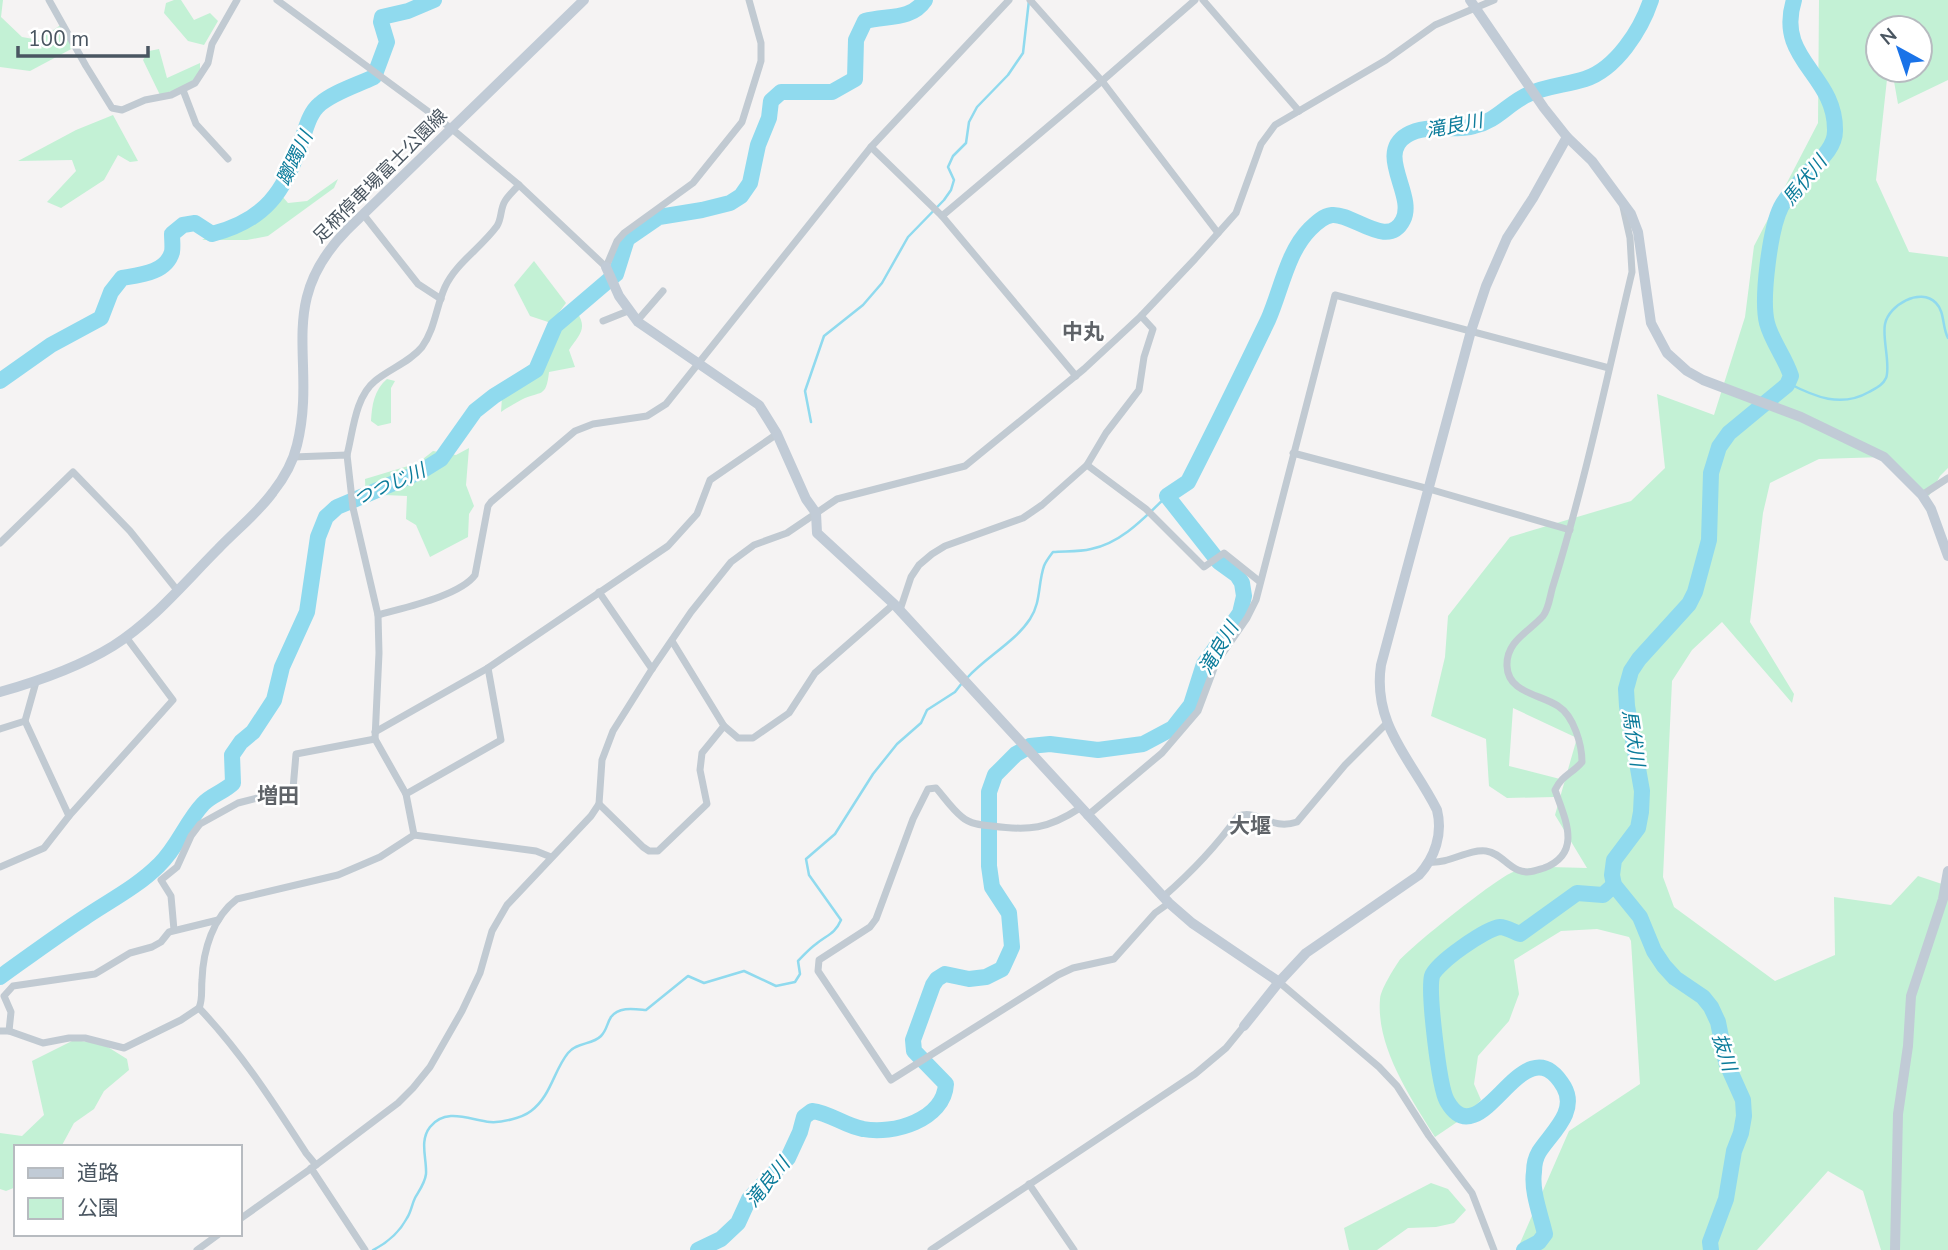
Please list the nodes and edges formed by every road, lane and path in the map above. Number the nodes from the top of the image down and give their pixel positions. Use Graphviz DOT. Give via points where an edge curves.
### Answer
graph roads {
  1 [pos="49,0"];
  2 [pos="237,0"];
  3 [pos="277,0"];
  4 [pos="584,0"];
  5 [pos="749,0"];
  6 [pos="1009,0"];
  7 [pos="1030,0"];
  8 [pos="1195,0"];
  9 [pos="1203,0"];
  10 [pos="1494,0"];
  11 [pos="1473,4"];
  12 [pos="1102,81"];
  13 [pos="183,90"];
  14 [pos="1299,111"];
  15 [pos="452,129"];
  16 [pos="1567,136"];
  17 [pos="870,146"];
  18 [pos="228,159"];
  19 [pos="519,185"];
  20 [pos="1622,203"];
  21 [pos="363,214"];
  22 [pos="942,216"];
  23 [pos="1218,233"];
  24 [pos="609,274"];
  25 [pos="663,291"];
  26 [pos="441,299"];
  27 [pos="628,311"];
  28 [pos="1141,316"];
  29 [pos="603,321"];
  30 [pos="637,321"];
  31 [pos="1471,331"];
  32 [pos="696,363"];
  33 [pos="1609,368"];
  34 [pos="1076,376"];
  35 [pos="778,435"];
  36 [pos="1293,453"];
  37 [pos="347,455"];
  38 [pos="293,457"];
  39 [pos="1087,465"];
  40 [pos="1948,478"];
  41 [pos="1429,489"];
  42 [pos="1922,495"];
  43 [pos="816,513"];
  44 [pos="1570,530"];
  45 [pos="0,543"];
  46 [pos="1948,556"];
  47 [pos="1259,581"];
  48 [pos="177,590"];
  49 [pos="599,592"];
  50 [pos="897,607"];
  51 [pos="378,615"];
  52 [pos="126,637"];
  53 [pos="672,641"];
  54 [pos="488,668"];
  55 [pos="652,669"];
  56 [pos="36,682"];
  57 [pos="0,692"];
  58 [pos="25,721"];
  59 [pos="1387,723"];
  60 [pos="724,726"];
  61 [pos="0,729"];
  62 [pos="375,735"];
  63 [pos="407,794"];
  64 [pos="599,804"];
  65 [pos="1084,812"];
  66 [pos="69,816"];
  67 [pos="414,835"];
  68 [pos="551,857"];
  69 [pos="1429,862"];
  70 [pos="0,867"];
  71 [pos="1948,871"];
  72 [pos="1166,900"];
  73 [pos="218,920"];
  74 [pos="174,930"];
  75 [pos="1279,982"];
  76 [pos="200,1008"];
  77 [pos="1244,1026"];
  78 [pos="4,1031"];
  79 [pos="313,1167"];
  80 [pos="1029,1184"];
  81 [pos="242,1218"];
  82 [pos="216,1236"];
  83 [pos="365,1249"];
  84 [pos="197,1250"];
  85 [pos="930,1250"];
  86 [pos="1074,1250"];
  87 [pos="1494,1250"];
  88 [pos="1895,1250"];
  1 -- 13 [label="street" via="113,108 122,110"];
  2 -- 13 [label="street" via="212,44 208,63 195,83"];
  3 -- 15 [label="street"];
  4 -- 15 [label="street, 足柄停車場富士公園線"];
  5 -- 24 [label="street" via="761,61 741,122 694,183 617,241"];
  6 -- 17 [label="street"];
  7 -- 12 [label="street"];
  8 -- 12 [label="street"];
  9 -- 14 [label="street"];
  10 -- 11 [label="street"];
  11 -- 14 [label="street"];
  11 -- 16 [label="street"];
  12 -- 22 [label="street"];
  12 -- 23 [label="street"];
  13 -- 18 [label="street" via="196,124"];
  14 -- 23 [label="street" via="1275,125 1261,144 1236,213"];
  15 -- 19 [label="street"];
  15 -- 21 [label="street, 足柄停車場富士公園線"];
  16 -- 20 [label="street"];
  16 -- 31 [label="street" via="1507,238"];
  17 -- 22 [label="street"];
  17 -- 32 [label="street"];
  19 -- 24 [label="street"];
  19 -- 26 [label="street" via="504,202 500,221 455,272"];
  20 -- 33 [label="street" via="1632,272"];
  20 -- 42 [label="street" via="1638,232 1651,323 1667,353 1687,371 1884,457"];
  21 -- 26 [label="street" via="418,284"];
  21 -- 38 [label="street, 足柄停車場富士公園線" via="332,245 307,290 300,430"];
  22 -- 34 [label="street"];
  23 -- 28 [label="street"];
  24 -- 27 [label="street"];
  25 -- 30 [label="street"];
  26 -- 37 [label="street" via="422,347 367,389"];
  27 -- 29 [label="street"];
  27 -- 30 [label="street"];
  28 -- 34 [label="street"];
  28 -- 39 [label="street" via="1153,329 1139,390"];
  30 -- 32 [label="street"];
  31 -- 33 [label="street"];
  31 -- 36 [label="street" via="1335,295"];
  31 -- 41 [label="street"];
  32 -- 35 [label="street" via="759,405"];
  32 -- 51 [label="street" via="657,411 575,431 491,502 471,581 439,597"];
  33 -- 44 [label="street"];
  34 -- 43 [label="street" via="965,466 837,499"];
  35 -- 43 [label="street"];
  35 -- 49 [label="street" via="710,480 697,514 668,546"];
  36 -- 41 [label="street"];
  36 -- 47 [label="street"];
  37 -- 38 [label="street"];
  37 -- 51 [label="street"];
  38 -- 48 [label="street, 足柄停車場富士公園線" via="269,498"];
  39 -- 47 [label="street" via="1151,514 1204,567 1224,553"];
  39 -- 50 [label="street" via="1023,518 932,554 911,577"];
  40 -- 42 [label="street"];
  41 -- 44 [label="street"];
  41 -- 59 [label="street" via="1381,666 1378,688"];
  42 -- 46 [label="street"];
  43 -- 50 [label="street" via="817,533"];
  43 -- 53 [label="street" via="731,562"];
  44 -- 69 [label="street" via="1545,614 1512,645 1507,666 1508,675 1523,690 1566,713 1582,749 1582,762 1560,779 1556,790 1569,835 1567,849 1549,866 1529,873 1484,851 1442,863"];
  45 -- 48 [label="street" via="73,472 130,531"];
  47 -- 65 [label="street" via="1256,600 1216,663 1198,711 1162,753"];
  48 -- 52 [label="street, 足柄停車場富士公園線"];
  49 -- 54 [label="street"];
  49 -- 55 [label="street"];
  50 -- 60 [label="street" via="831,658 789,713 753,738 738,738"];
  50 -- 65 [label="street"];
  51 -- 62 [label="street"];
  52 -- 56 [label="street, 足柄停車場富士公園線" via="86,661"];
  52 -- 66 [label="street" via="173,699"];
  53 -- 55 [label="street"];
  53 -- 60 [label="street"];
  54 -- 62 [label="street"];
  54 -- 63 [label="street" via="500,740"];
  55 -- 64 [label="street" via="608,742"];
  56 -- 57 [label="street, 足柄停車場富士公園線"];
  56 -- 58 [label="street"];
  58 -- 61 [label="street"];
  58 -- 66 [label="street"];
  59 -- 69 [label="street" via="1437,810 1439,832"];
  59 -- 72 [label="street" via="1297,822 1279,825 1253,815 1238,816"];
  60 -- 64 [label="street" via="702,753 700,770 707,804 658,852 643,847"];
  62 -- 63 [label="street"];
  62 -- 74 [label="street" via="296,754 293,789 238,803 200,824 177,867 161,880 171,896"];
  63 -- 67 [label="street"];
  64 -- 68 [label="street"];
  65 -- 72 [label="street"];
  65 -- 72 [label="street" via="1023,830 973,824 936,788 928,789 876,919 817,965 891,1080 1058,975 1114,960"];
  66 -- 70 [label="street" via="44,848"];
  67 -- 68 [label="street" via="536,851"];
  67 -- 73 [label="street" via="380,857 338,875 237,899"];
  68 -- 79 [label="street" via="497,922 480,973 430,1067 398,1104"];
  69 -- 75 [label="street" via="1419,875 1306,953"];
  71 -- 88 [label="street" via="1911,996 1898,1114"];
  72 -- 75 [label="street"];
  73 -- 74 [label="street"];
  73 -- 76 [label="street" via="203,961"];
  74 -- 78 [label="street" via="162,942 130,953 95,974 13,986 5,996 11,1012"];
  75 -- 77 [label="street"];
  75 -- 87 [label="street" via="1397,1086 1472,1193"];
  76 -- 78 [label="street" via="124,1048 85,1038 43,1043"];
  76 -- 79 [label="street" via="246,1061"];
  77 -- 80 [label="street" via="1195,1074"];
  79 -- 81 [label="street"];
  79 -- 83 [label="street"];
  80 -- 85 [label="street"];
  80 -- 86 [label="street"];
  82 -- 84 [label="street"];
}
